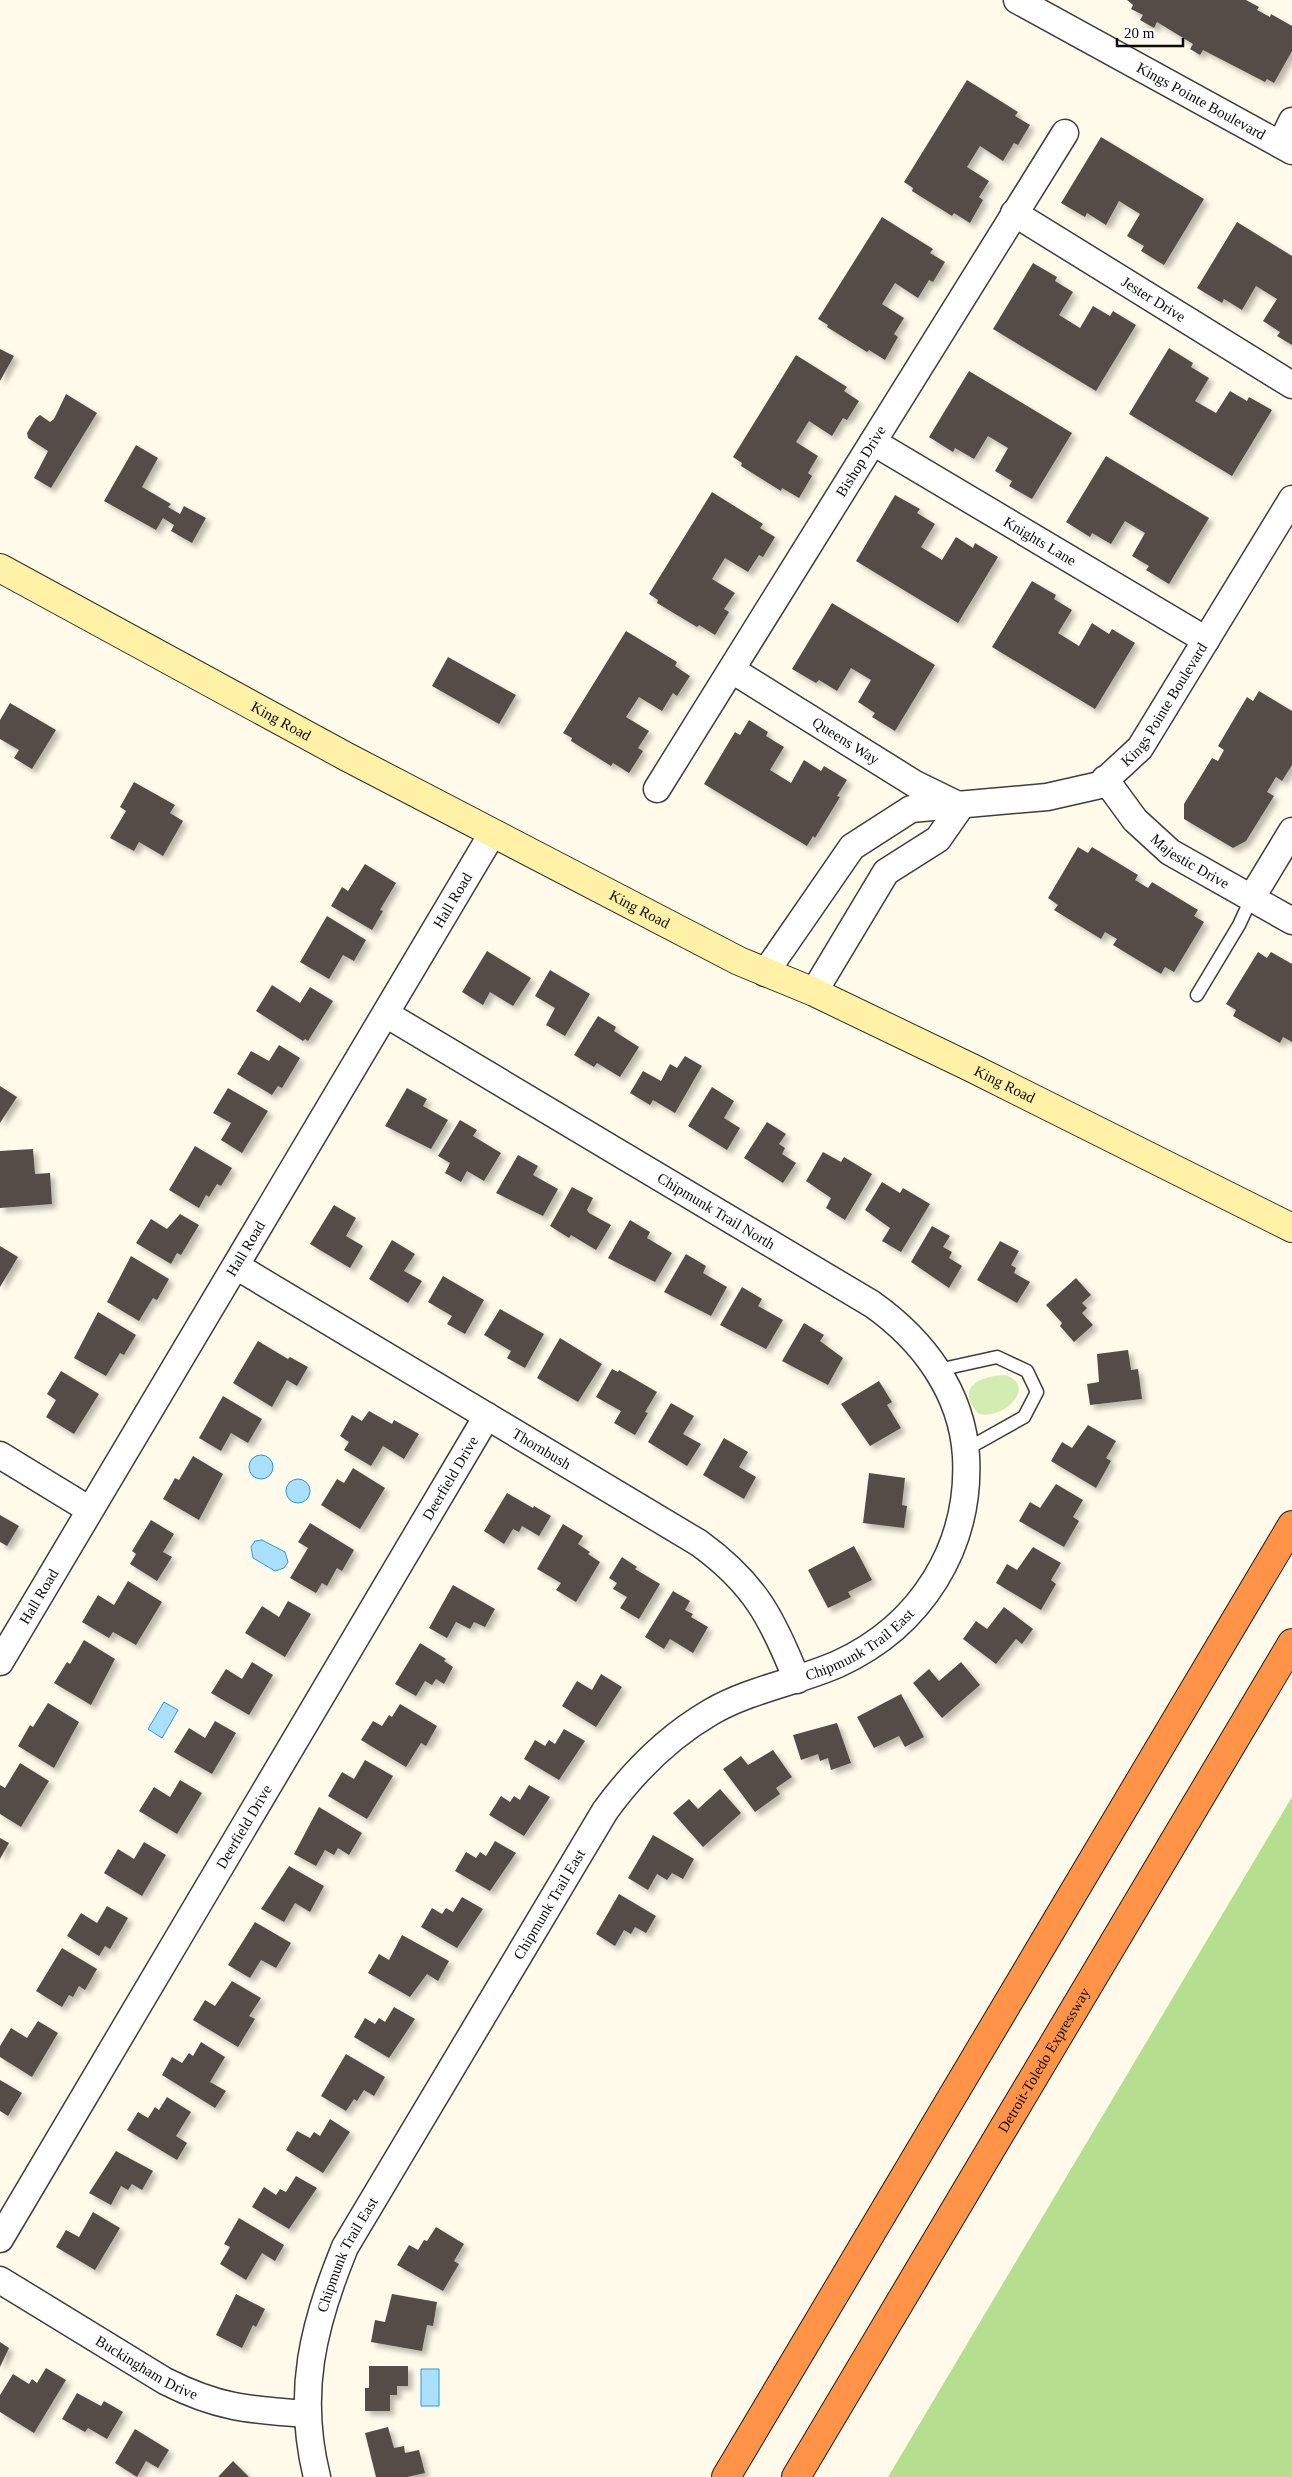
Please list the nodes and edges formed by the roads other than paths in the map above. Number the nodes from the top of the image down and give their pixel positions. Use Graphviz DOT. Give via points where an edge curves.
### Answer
graph roads {
  1 [pos="1017,0"];
  2 [pos="1292,121"];
  3 [pos="1065,132"];
  4 [pos="1286,148"];
  5 [pos="1014,212"];
  6 [pos="1292,385"];
  7 [pos="873,442"];
  8 [pos="1292,498"];
  9 [pos="0,568"];
  10 [pos="1206,640"];
  11 [pos="732,670"];
  12 [pos="1105,779"];
  13 [pos="657,789"];
  14 [pos="961,806"];
  15 [pos="1292,831"];
  16 [pos="492,834"];
  17 [pos="1252,897"];
  18 [pos="1292,921"];
  19 [pos="765,973"];
  20 [pos="814,992"];
  21 [pos="1197,996"];
  22 [pos="386,1014"];
  23 [pos="1292,1228"];
  24 [pos="236,1266"];
  25 [pos="938,1370"];
  26 [pos="488,1416"];
  27 [pos="0,1455"];
  28 [pos="966,1462"];
  29 [pos="90,1510"];
  30 [pos="1292,1526"];
  31 [pos="1292,1644"];
  32 [pos="0,1662"];
  33 [pos="797,1680"];
  34 [pos="0,2239"];
  35 [pos="0,2280"];
  36 [pos="307,2414"];
  37 [pos="317,2477"];
  38 [pos="726,2477"];
  39 [pos="796,2477"];
  1 -- 4 [label="street, Kings Pointe Boulevard"];
  2 -- 4 [label="street, Kings Pointe Boulevard"];
  3 -- 5 [label="street, Bishop Drive"];
  5 -- 6 [label="street, Jester Drive"];
  5 -- 7 [label="street, Bishop Drive"];
  7 -- 10 [label="street, Knights Lane"];
  7 -- 11 [label="street, Bishop Drive"];
  8 -- 10 [label="street, Kings Pointe Boulevard"];
  9 -- 16 [label="main road, King Road"];
  10 -- 12 [label="street, Kings Pointe Boulevard" via="1140,748"];
  11 -- 13 [label="street, Bishop Drive"];
  11 -- 14 [label="street, Queens Way" via="915,784"];
  12 -- 14 [label="street, Kings Pointe Boulevard" via="1100,785 1047,796"];
  12 -- 17 [label="street, Majestic Drive" via="1136,820 1170,852"];
  14 -- 19 [label="street, Kings Pointe Boulevard" via="911,809 852,847"];
  14 -- 20 [label="street" via="938,839 886,872"];
  15 -- 17 [label="street"];
  16 -- 19 [label="main road, King Road"];
  16 -- 22 [label="street, Hall Road"];
  17 -- 18 [label="street, Majestic Drive"];
  17 -- 21 [label="lane"];
  19 -- 20 [label="main road, King Road"];
  20 -- 23 [label="main road, King Road"];
  22 -- 24 [label="street, Hall Road"];
  22 -- 25 [label="street, Chipmunk Trail North" via="872,1304 907,1332"];
  24 -- 26 [label="street, Thornbush"];
  24 -- 29 [label="street, Hall Road"];
  25 -- 28 [label="street, Chipmunk Trail North" via="956,1408"];
  25 -- 28 [label="lane" via="997,1357 1026,1371 1037,1392 1024,1417"];
  26 -- 33 [label="street, Thornbush" via="723,1560 765,1609"];
  26 -- 34 [label="street, Deerfield Drive"];
  27 -- 29 [label="street"];
  28 -- 33 [label="street, Chipmunk Trail East" via="966,1497 954,1542 926,1595 901,1623 871,1646"];
  29 -- 32 [label="street, Hall Road"];
  30 -- 38 [label="highway"];
  31 -- 39 [label="highway, Detroit-Toledo Expressway"];
  33 -- 36 [label="street, Chipmunk Trail East" via="736,1699 690,1725 645,1762 605,1812 345,2247 315,2333"];
  35 -- 36 [label="street, Buckingham Drive" via="192,2394 242,2409"];
  36 -- 37 [label="street, Chipmunk Trail East"];
}
